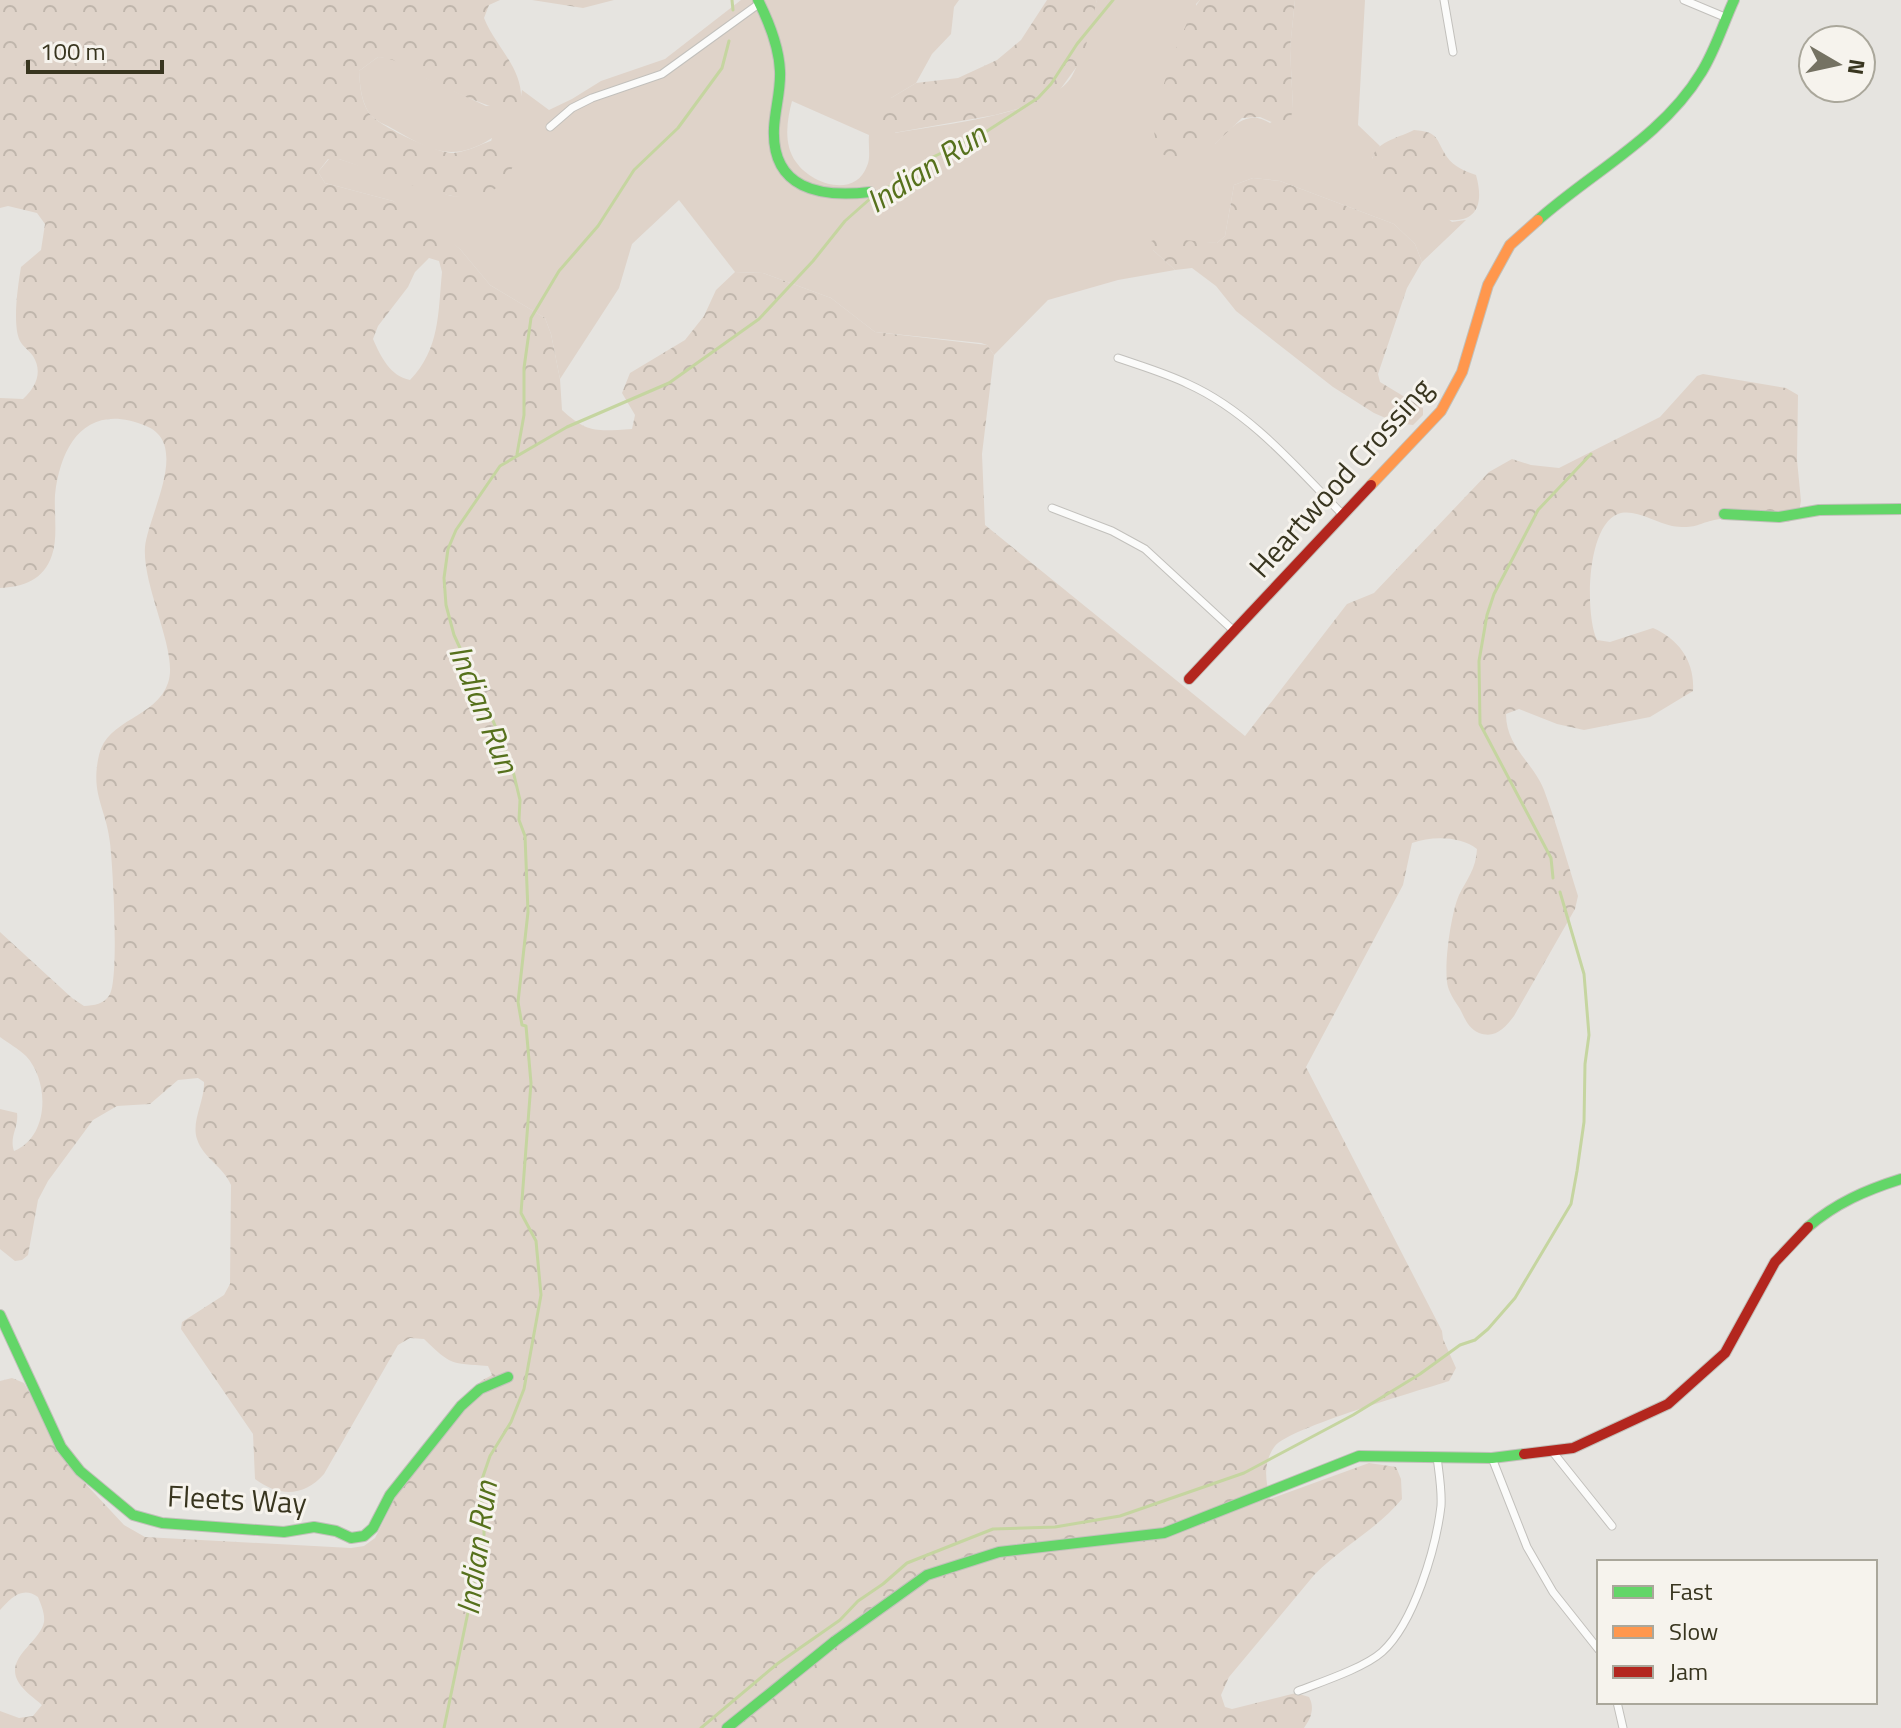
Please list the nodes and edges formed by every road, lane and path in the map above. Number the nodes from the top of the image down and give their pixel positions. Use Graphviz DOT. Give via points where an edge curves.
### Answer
graph roads {
  1 [pos="1444,0"];
  2 [pos="1684,0"];
  3 [pos="1734,0"];
  4 [pos="759,2"];
  5 [pos="1727,18"];
  6 [pos="1453,52"];
  7 [pos="550,127"];
  8 [pos="870,192"];
  9 [pos="1118,358"];
  10 [pos="1052,508"];
  11 [pos="1901,509"];
  12 [pos="1724,514"];
  13 [pos="1343,515"];
  14 [pos="1234,631"];
  15 [pos="1189,679"];
  16 [pos="1901,1179"];
  17 [pos="0,1315"];
  18 [pos="508,1377"];
  19 [pos="1552,1451"];
  20 [pos="1437,1457"];
  21 [pos="1492,1458"];
  22 [pos="1612,1526"];
  23 [pos="1597,1647"];
  24 [pos="1298,1691"];
  25 [pos="1617,1704"];
  26 [pos="727,1728"];
  27 [pos="1623,1728"];
  1 -- 6 [label="street"];
  2 -- 5 [label="street"];
  3 -- 5 [label="street, Heartwood Crossing"];
  4 -- 7 [label="street" via="662,74 582,103"];
  4 -- 8 [label="street" via="780,70 774,135 780,163 818,194"];
  5 -- 13 [label="street, Heartwood Crossing" via="1702,72 1675,108 1510,245 1488,285 1462,372 1441,411"];
  9 -- 13 [label="street" via="1189,384 1224,405 1261,432"];
  10 -- 14 [label="street" via="1145,549"];
  11 -- 12 [label="street" via="1819,510 1779,517"];
  13 -- 14 [label="street, Heartwood Crossing"];
  14 -- 15 [label="street, Heartwood Crossing"];
  16 -- 19 [label="street" via="1827,1210 1800,1233 1775,1262 1725,1353 1668,1404 1573,1448"];
  17 -- 18 [label="street, Fleets Way" via="61,1447 80,1471 133,1515 162,1523 284,1532 314,1527 351,1538 364,1536 461,1406 480,1389"];
  19 -- 21 [label="street"];
  19 -- 22 [label="street"];
  20 -- 21 [label="street"];
  20 -- 24 [label="street" via="1441,1506 1428,1571 1408,1615 1382,1652"];
  20 -- 26 [label="street" via="1359,1456 1164,1533 999,1552 927,1575"];
  21 -- 23 [label="street" via="1527,1547 1553,1592"];
  25 -- 27 [label="street"];
}
